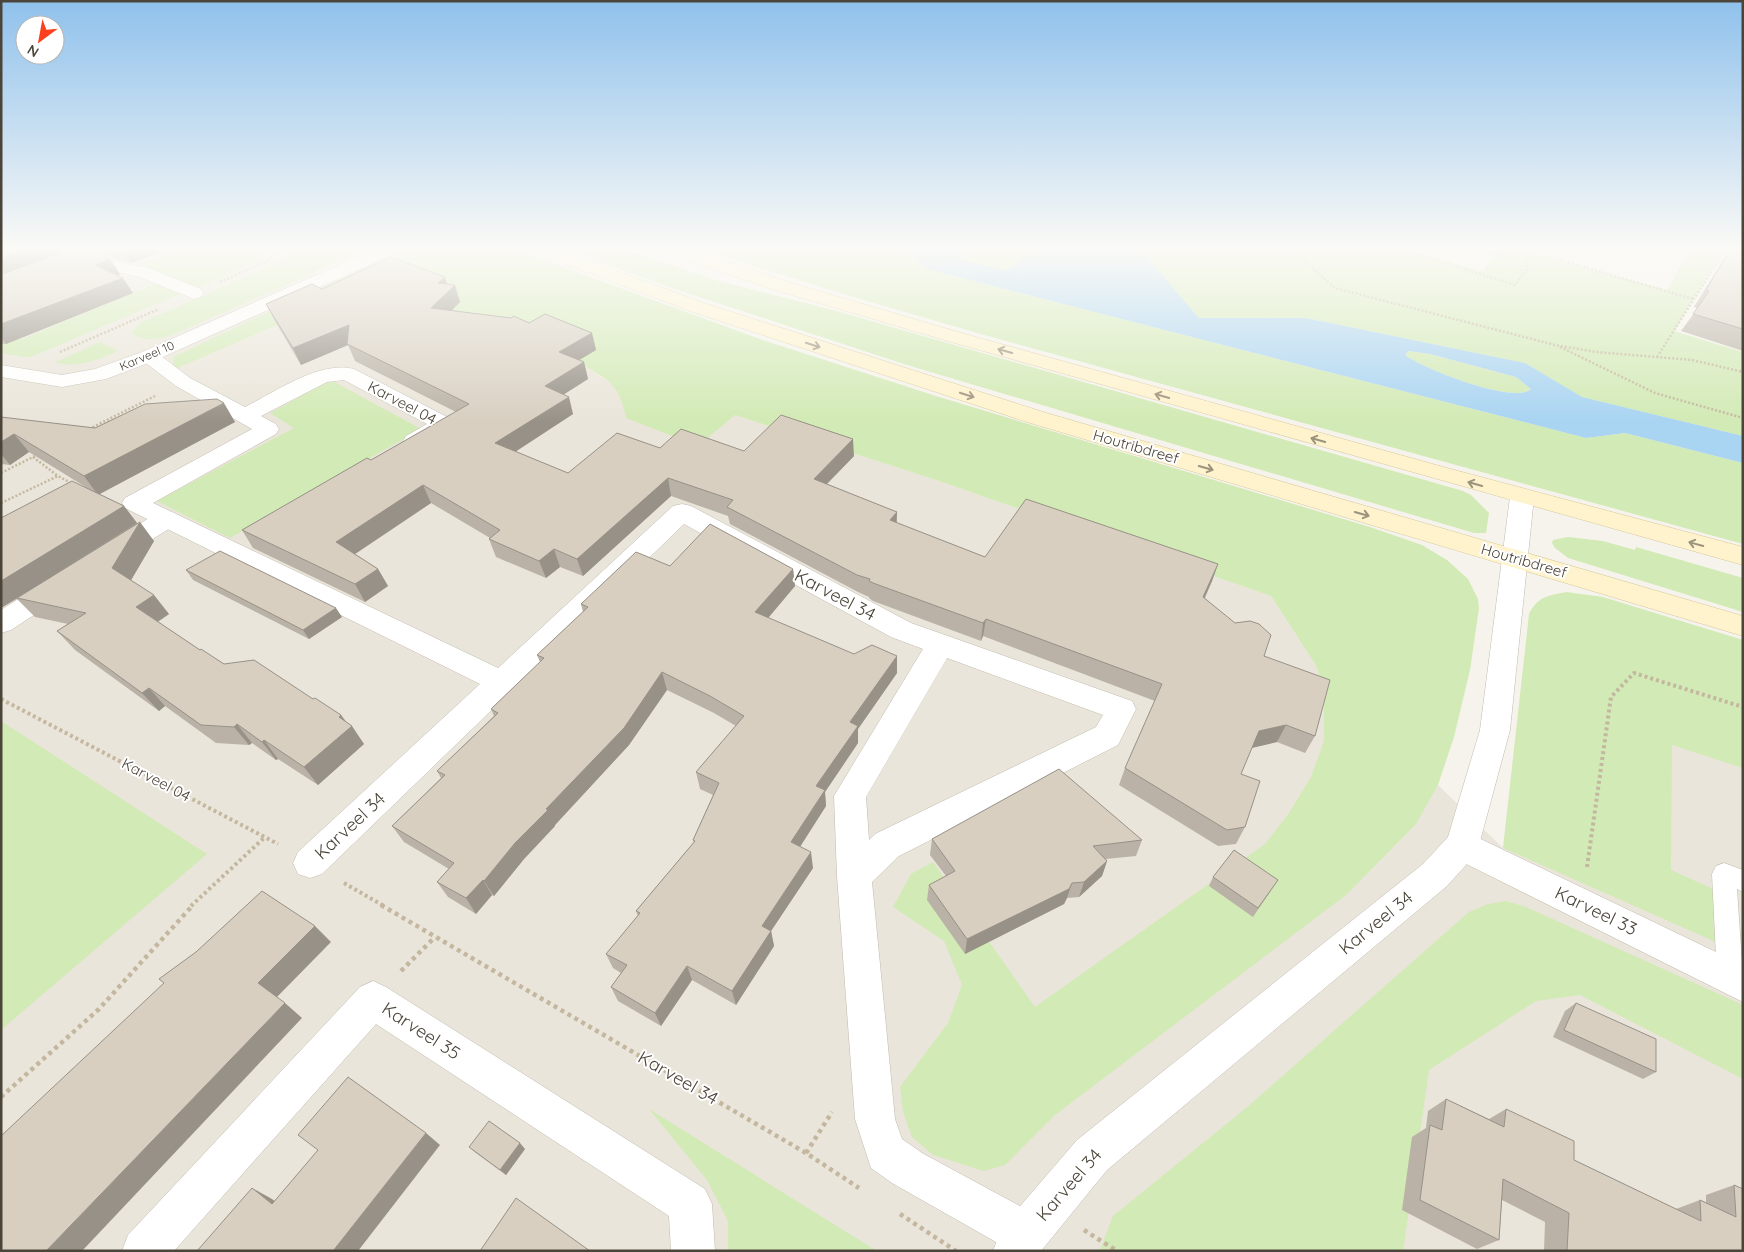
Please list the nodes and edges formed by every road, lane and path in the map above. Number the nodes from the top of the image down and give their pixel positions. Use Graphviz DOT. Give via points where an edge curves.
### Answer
graph roads {
  1 [pos="164,305"];
  2 [pos="263,305"];
  3 [pos="693,305"];
  4 [pos="848,305"];
  5 [pos="1402,305"];
  6 [pos="1688,305"];
  7 [pos="1555,345"];
  8 [pos="149,356"];
  9 [pos="1658,357"];
  10 [pos="6,372"];
  11 [pos="1743,372"];
  12 [pos="182,382"];
  13 [pos="245,416"];
  14 [pos="1743,418"];
  15 [pos="86,431"];
  16 [pos="400,449"];
  17 [pos="42,453"];
  18 [pos="33,457"];
  19 [pos="1,473"];
  20 [pos="58,476"];
  21 [pos="74,484"];
  22 [pos="1522,497"];
  23 [pos="1,503"];
  24 [pos="166,519"];
  25 [pos="254,534"];
  26 [pos="228,549"];
  27 [pos="1743,556"];
  28 [pos="1515,558"];
  29 [pos="1,623"];
  30 [pos="1743,626"];
  31 [pos="941,644"];
  32 [pos="502,682"];
  33 [pos="1,699"];
  34 [pos="1743,707"];
  35 [pos="265,837"];
  36 [pos="1462,845"];
  37 [pos="310,863"];
  38 [pos="854,876"];
  39 [pos="1743,881"];
  40 [pos="1582,904"];
  41 [pos="435,937"];
  42 [pos="1737,981"];
  43 [pos="372,1000"];
  44 [pos="1,1097"];
  45 [pos="864,1191"];
  46 [pos="898,1213"];
  47 [pos="1021,1243"];
  48 [pos="144,1251"];
  49 [pos="693,1251"];
  50 [pos="956,1251"];
  1 -- 10 [label="path"];
  2 -- 8 [label="street, Karveel 10"];
  3 -- 28 [label="main road, Houtribdreef, one-way" via="1035,417"];
  22 -- 4 [label="main road, one-way"];
  5 -- 7 [label="path"];
  6 -- 9 [label="path"];
  7 -- 9 [label="path"];
  7 -- 14 [label="path" via="1655,394"];
  8 -- 10 [label="street, Karveel 10" via="99,375 62,381"];
  8 -- 12 [label="street"];
  9 -- 11 [label="path" via="1692,360"];
  12 -- 13 [label="street"];
  12 -- 15 [label="path"];
  13 -- 16 [label="street, Karveel 04" via="322,376 347,373 443,424"];
  13 -- 24 [label="street" via="268,429 134,503"];
  17 -- 18 [label="path"];
  18 -- 19 [label="path"];
  18 -- 20 [label="path"];
  20 -- 21 [label="path"];
  20 -- 23 [label="path"];
  27 -- 22 [label="main road, one-way"];
  22 -- 28 [label="street, Karveel 34"];
  24 -- 26 [label="street"];
  24 -- 29 [label="street"];
  25 -- 26 [label="street"];
  26 -- 32 [label="street"];
  28 -- 30 [label="main road, Houtribdreef"];
  28 -- 36 [label="street, Karveel 34" via="1495,730"];
  31 -- 32 [label="street, Karveel 34" via="901,630 682,512"];
  31 -- 38 [label="street, Karveel 34" via="850,796"];
  31 -- 38 [label="street, Karveel 34" via="1121,709 1107,736 887,845"];
  32 -- 37 [label="street, Karveel 34"];
  33 -- 35 [label="path, Karveel 04"];
  34 -- 40 [label="path" via="1634,672 1611,698"];
  35 -- 37 [label="path, Karveel 04"];
  35 -- 44 [label="path" via="197,900 99,1009"];
  36 -- 40 [label="street, Karveel 33"];
  36 -- 47 [label="street, Karveel 34" via="1436,874 1092,1155"];
  37 -- 41 [label="path, Karveel 34"];
  38 -- 47 [label="street, Karveel 34" via="875,1119 886,1153"];
  39 -- 42 [label="lane, Karveel 33" via="1724,874"];
  40 -- 42 [label="street, Karveel 33"];
  41 -- 43 [label="path"];
  41 -- 45 [label="path, Karveel 34"];
  43 -- 48 [label="street, Karveel 35"];
  43 -- 49 [label="street, Karveel 35" via="690,1204"];
  46 -- 50 [label="path"];
}
